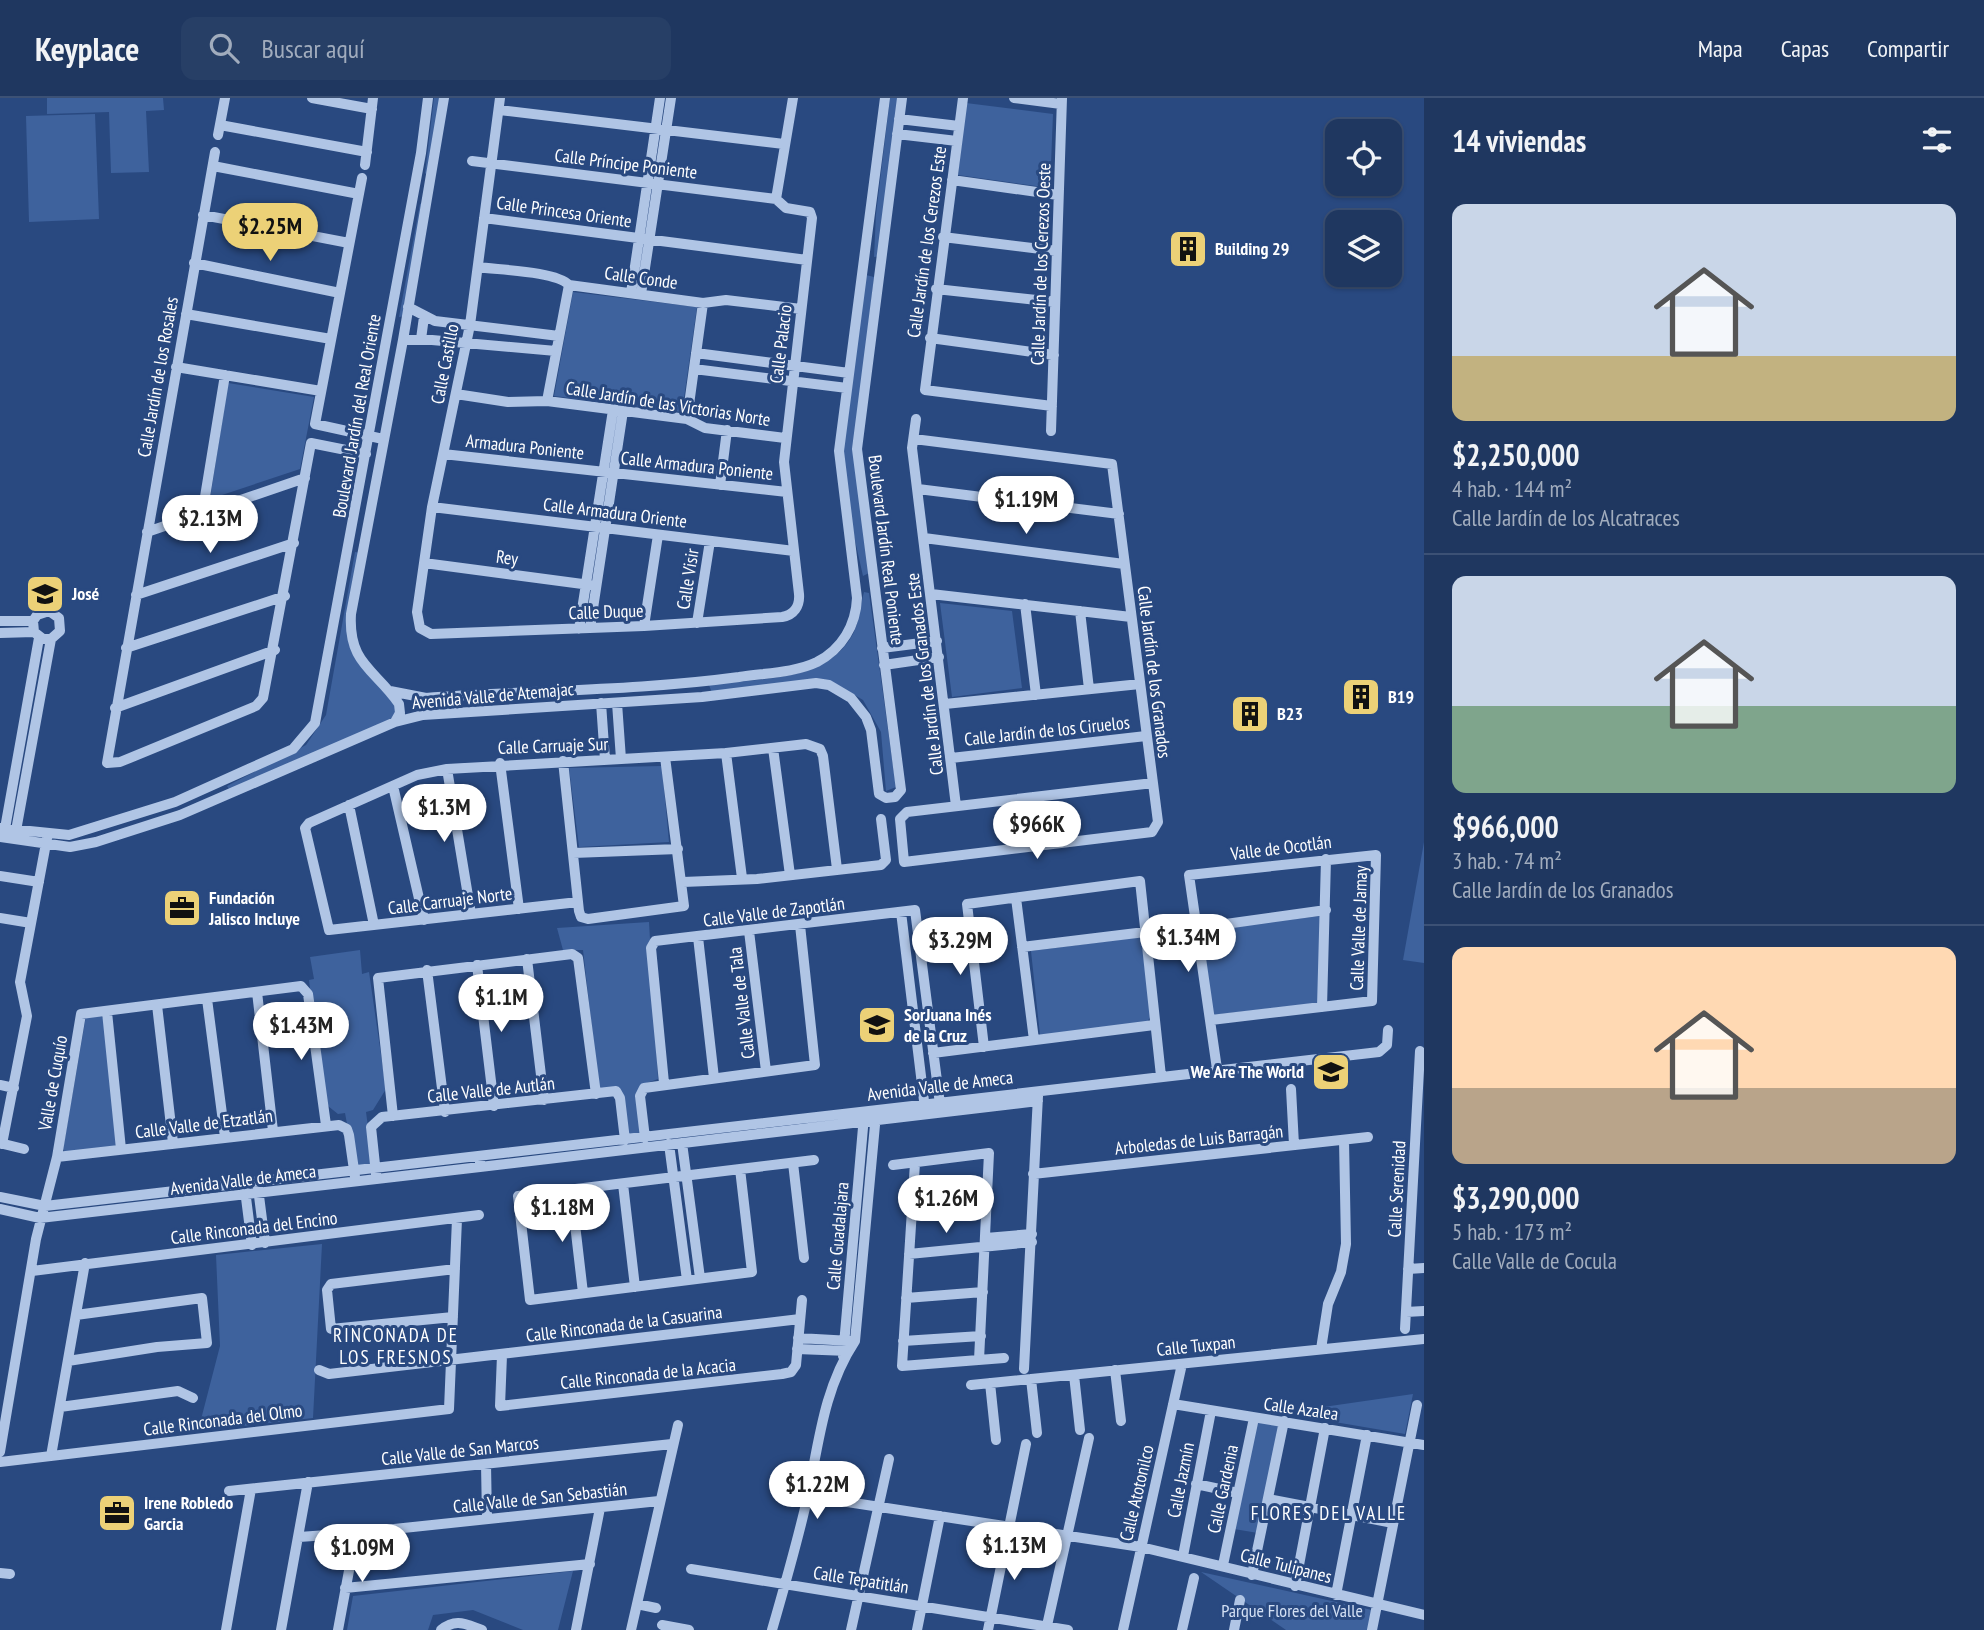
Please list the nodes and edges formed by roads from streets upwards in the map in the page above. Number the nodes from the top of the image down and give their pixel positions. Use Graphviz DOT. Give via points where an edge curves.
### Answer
graph roads {
  1 [pos="225,98"];
  2 [pos="312,98"];
  3 [pos="428,98"];
  4 [pos="444,98"];
  5 [pos="500,98"];
  6 [pos="660,98"];
  7 [pos="671,98"];
  8 [pos="793,98"];
  9 [pos="885,98"];
  10 [pos="902,98"];
  11 [pos="963,98"];
  12 [pos="1014,98"];
  13 [pos="1062,101"];
  14 [pos="373,103"];
  15 [pos="499,110"];
  16 [pos="899,119"];
  17 [pos="918,120"];
  18 [pos="959,126"];
  19 [pos="661,129"];
  20 [pos="897,134"];
  21 [pos="917,136"];
  22 [pos="957,141"];
  23 [pos="784,144"];
  24 [pos="215,152"];
  25 [pos="367,152"];
  26 [pos="472,161"];
  27 [pos="492,163"];
  28 [pos="365,165"];
  29 [pos="212,166"];
  30 [pos="362,178"];
  31 [pos="952,180"];
  32 [pos="653,183"];
  33 [pos="415,186"];
  34 [pos="430,188"];
  35 [pos="359,194"];
  36 [pos="1058,195"];
  37 [pos="776,199"];
  38 [pos="203,215"];
  39 [pos="484,218"];
  40 [pos="943,237"];
  41 [pos="644,239"];
  42 [pos="349,243"];
  43 [pos="1056,251"];
  44 [pos="807,260"];
  45 [pos="194,263"];
  46 [pos="863,265"];
  47 [pos="478,267"];
  48 [pos="880,268"];
  49 [pos="569,285"];
  50 [pos="936,289"];
  51 [pos="340,293"];
  52 [pos="636,294"];
  53 [pos="1055,302"];
  54 [pos="703,303"];
  55 [pos="408,307"];
  56 [pos="801,309"];
  57 [pos="186,314"];
  58 [pos="424,317"];
  59 [pos="470,326"];
  60 [pos="559,337"];
  61 [pos="930,338"];
  62 [pos="331,339"];
  63 [pos="421,339"];
  64 [pos="403,340"];
  65 [pos="467,344"];
  66 [pos="556,351"];
  67 [pos="696,354"];
  68 [pos="1054,355"];
  69 [pos="794,366"];
  70 [pos="176,367"];
  71 [pos="694,369"];
  72 [pos="830,370"];
  73 [pos="849,373"];
  74 [pos="225,375"];
  75 [pos="792,381"];
  76 [pos="828,386"];
  77 [pos="847,388"];
  78 [pos="321,391"];
  79 [pos="456,394"];
  80 [pos="547,401"];
  81 [pos="1052,406"];
  82 [pos="618,410"];
  83 [pos="687,419"];
  84 [pos="916,419"];
  85 [pos="727,430"];
  86 [pos="1051,431"];
  87 [pos="352,432"];
  88 [pos="369,436"];
  89 [pos="785,438"];
  90 [pos="383,439"];
  91 [pos="914,439"];
  92 [pos="349,450"];
  93 [pos="366,454"];
  94 [pos="443,454"];
  95 [pos="608,472"];
  96 [pos="305,478"];
  97 [pos="720,485"];
  98 [pos="918,489"];
  99 [pos="787,492"];
  100 [pos="432,507"];
  101 [pos="1119,514"];
  102 [pos="202,515"];
  103 [pos="600,527"];
  104 [pos="147,532"];
  105 [pos="658,535"];
  106 [pos="924,538"];
  107 [pos="710,541"];
  108 [pos="294,543"];
  109 [pos="349,548"];
  110 [pos="362,551"];
  111 [pos="794,551"];
  112 [pos="424,563"];
  113 [pos="1125,564"];
  114 [pos="874,584"];
  115 [pos="591,585"];
  116 [pos="856,586"];
  117 [pos="931,594"];
  118 [pos="135,595"];
  119 [pos="285,596"];
  120 [pos="1025,604"];
  121 [pos="1080,611"];
  122 [pos="788,616"];
  123 [pos="1131,617"];
  124 [pos="0,621"];
  125 [pos="33,621"];
  126 [pos="697,623"];
  127 [pos="644,626"];
  128 [pos="584,628"];
  129 [pos="425,632"];
  130 [pos="0,633"];
  131 [pos="37,635"];
  132 [pos="51,639"];
  133 [pos="937,641"];
  134 [pos="838,646"];
  135 [pos="898,646"];
  136 [pos="126,648"];
  137 [pos="882,648"];
  138 [pos="275,650"];
  139 [pos="939,657"];
  140 [pos="898,663"];
  141 [pos="884,665"];
  142 [pos="699,682"];
  143 [pos="1140,684"];
  144 [pos="1089,690"];
  145 [pos="390,691"];
  146 [pos="459,695"];
  147 [pos="1036,695"];
  148 [pos="702,697"];
  149 [pos="601,703"];
  150 [pos="617,703"];
  151 [pos="945,704"];
  152 [pos="115,708"];
  153 [pos="460,712"];
  154 [pos="395,722"];
  155 [pos="618,726"];
  156 [pos="603,727"];
  157 [pos="1146,736"];
  158 [pos="306,737"];
  159 [pos="773,748"];
  160 [pos="726,753"];
  161 [pos="666,758"];
  162 [pos="951,758"];
  163 [pos="605,760"];
  164 [pos="621,760"];
  165 [pos="563,761"];
  166 [pos="500,764"];
  167 [pos="447,769"];
  168 [pos="1153,783"];
  169 [pos="217,784"];
  170 [pos="393,786"];
  171 [pos="1032,797"];
  172 [pos="223,798"];
  173 [pos="891,799"];
  174 [pos="349,805"];
  175 [pos="956,806"];
  176 [pos="881,819"];
  177 [pos="99,827"];
  178 [pos="2,833"];
  179 [pos="15,835"];
  180 [pos="47,840"];
  181 [pos="102,840"];
  182 [pos="1039,846"];
  183 [pos="678,849"];
  184 [pos="573,853"];
  185 [pos="1376,855"];
  186 [pos="1326,859"];
  187 [pos="837,869"];
  188 [pos="790,875"];
  189 [pos="0,876"];
  190 [pos="742,878"];
  191 [pos="39,882"];
  192 [pos="683,883"];
  193 [pos="1016,898"];
  194 [pos="578,902"];
  195 [pos="519,909"];
  196 [pos="1326,910"];
  197 [pos="901,912"];
  198 [pos="471,914"];
  199 [pos="0,918"];
  200 [pos="424,920"];
  201 [pos="31,923"];
  202 [pos="374,925"];
  203 [pos="800,925"];
  204 [pos="327,926"];
  205 [pos="1197,928"];
  206 [pos="749,931"];
  207 [pos="1145,932"];
  208 [pos="698,937"];
  209 [pos="1023,947"];
  210 [pos="527,959"];
  211 [pos="477,965"];
  212 [pos="427,971"];
  213 [pos="257,992"];
  214 [pos="207,999"];
  215 [pos="157,1005"];
  216 [pos="1322,1007"];
  217 [pos="107,1012"];
  218 [pos="1211,1020"];
  219 [pos="1154,1025"];
  220 [pos="1388,1030"];
  221 [pos="1034,1040"];
  222 [pos="985,1046"];
  223 [pos="1420,1051"];
  224 [pos="933,1053"];
  225 [pos="1217,1069"];
  226 [pos="766,1071"];
  227 [pos="1161,1076"];
  228 [pos="714,1078"];
  229 [pos="664,1083"];
  230 [pos="0,1085"];
  231 [pos="14,1088"];
  232 [pos="1291,1089"];
  233 [pos="1421,1089"];
  234 [pos="596,1094"];
  235 [pos="1038,1096"];
  236 [pos="544,1100"];
  237 [pos="494,1106"];
  238 [pos="940,1107"];
  239 [pos="925,1109"];
  240 [pos="445,1112"];
  241 [pos="876,1114"];
  242 [pos="393,1116"];
  243 [pos="864,1116"];
  244 [pos="327,1125"];
  245 [pos="274,1131"];
  246 [pos="1420,1132"];
  247 [pos="225,1137"];
  248 [pos="1368,1137"];
  249 [pos="645,1138"];
  250 [pos="625,1140"];
  251 [pos="1344,1140"];
  252 [pos="173,1143"];
  253 [pos="682,1143"];
  254 [pos="1,1144"];
  255 [pos="669,1144"];
  256 [pos="1294,1145"];
  257 [pos="24,1149"];
  258 [pos="121,1149"];
  259 [pos="57,1157"];
  260 [pos="814,1160"];
  261 [pos="480,1163"];
  262 [pos="793,1163"];
  263 [pos="915,1163"];
  264 [pos="893,1165"];
  265 [pos="740,1169"];
  266 [pos="1034,1174"];
  267 [pos="1419,1174"];
  268 [pos="376,1175"];
  269 [pos="686,1176"];
  270 [pos="355,1177"];
  271 [pos="674,1177"];
  272 [pos="623,1184"];
  273 [pos="258,1189"];
  274 [pos="245,1190"];
  275 [pos="570,1190"];
  276 [pos="863,1194"];
  277 [pos="0,1196"];
  278 [pos="989,1198"];
  279 [pos="912,1205"];
  280 [pos="45,1206"];
  281 [pos="0,1209"];
  282 [pos="479,1215"];
  283 [pos="1411,1216"];
  284 [pos="1424,1217"];
  285 [pos="40,1218"];
  286 [pos="457,1219"];
  287 [pos="1032,1238"];
  288 [pos="986,1242"];
  289 [pos="265,1243"];
  290 [pos="252,1245"];
  291 [pos="909,1254"];
  292 [pos="804,1258"];
  293 [pos="85,1263"];
  294 [pos="1424,1268"];
  295 [pos="455,1269"];
  296 [pos="1408,1269"];
  297 [pos="32,1271"];
  298 [pos="700,1278"];
  299 [pos="687,1280"];
  300 [pos="635,1287"];
  301 [pos="983,1292"];
  302 [pos="583,1293"];
  303 [pos="906,1298"];
  304 [pos="802,1300"];
  305 [pos="1424,1311"];
  306 [pos="1406,1312"];
  307 [pos="76,1315"];
  308 [pos="453,1317"];
  309 [pos="800,1319"];
  310 [pos="1405,1329"];
  311 [pos="981,1336"];
  312 [pos="1424,1339"];
  313 [pos="903,1341"];
  314 [pos="798,1343"];
  315 [pos="848,1346"];
  316 [pos="1321,1349"];
  317 [pos="502,1355"];
  318 [pos="1004,1359"];
  319 [pos="979,1360"];
  320 [pos="68,1361"];
  321 [pos="451,1361"];
  322 [pos="1182,1364"];
  323 [pos="1024,1369"];
  324 [pos="319,1370"];
  325 [pos="1115,1370"];
  326 [pos="1074,1375"];
  327 [pos="1031,1379"];
  328 [pos="990,1383"];
  329 [pos="971,1385"];
  330 [pos="193,1398"];
  331 [pos="1173,1404"];
  332 [pos="1417,1405"];
  333 [pos="60,1407"];
  334 [pos="1211,1411"];
  335 [pos="1254,1418"];
  336 [pos="1121,1420"];
  337 [pos="1284,1421"];
  338 [pos="678,1425"];
  339 [pos="1325,1428"];
  340 [pos="1080,1430"];
  341 [pos="1037,1433"];
  342 [pos="1367,1435"];
  343 [pos="1089,1438"];
  344 [pos="996,1440"];
  345 [pos="1409,1443"];
  346 [pos="672,1444"];
  347 [pos="1026,1444"];
  348 [pos="1424,1445"];
  349 [pos="0,1452"];
  350 [pos="51,1456"];
  351 [pos="889,1459"];
  352 [pos="0,1462"];
  353 [pos="486,1464"];
  354 [pos="308,1482"];
  355 [pos="1196,1485"];
  356 [pos="251,1489"];
  357 [pos="229,1491"];
  358 [pos="1238,1493"];
  359 [pos="807,1496"];
  360 [pos="1268,1499"];
  361 [pos="659,1501"];
  362 [pos="877,1506"];
  363 [pos="1310,1507"];
  364 [pos="600,1508"];
  365 [pos="1352,1515"];
  366 [pos="940,1516"];
  367 [pos="487,1519"];
  368 [pos="1393,1523"];
  369 [pos="1010,1527"];
  370 [pos="356,1533"];
  371 [pos="299,1536"];
  372 [pos="1067,1536"];
  373 [pos="1141,1547"];
  374 [pos="1183,1556"];
  375 [pos="590,1564"];
  376 [pos="1223,1565"];
  377 [pos="691,1569"];
  378 [pos="1252,1575"];
  379 [pos="1194,1578"];
  380 [pos="786,1585"];
  381 [pos="1295,1586"];
  382 [pos="345,1588"];
  383 [pos="1336,1595"];
  384 [pos="858,1596"];
  385 [pos="1240,1600"];
  386 [pos="636,1604"];
  387 [pos="1377,1604"];
  388 [pos="923,1606"];
  389 [pos="656,1608"];
  390 [pos="1424,1615"];
  391 [pos="991,1617"];
  392 [pos="662,1625"];
  393 [pos="1047,1628"];
  394 [pos="226,1630"];
  395 [pos="281,1630"];
  396 [pos="338,1630"];
  397 [pos="441,1630"];
  398 [pos="482,1630"];
  399 [pos="576,1630"];
  400 [pos="631,1630"];
  401 [pos="689,1630"];
  402 [pos="772,1630"];
  403 [pos="851,1630"];
  404 [pos="917,1630"];
  405 [pos="988,1630"];
  406 [pos="1068,1630"];
  407 [pos="1123,1630"];
  408 [pos="1182,1630"];
  409 [pos="1234,1630"];
  410 [pos="1372,1630"];
  1 -- 25 [label="street" via="219,130"];
  2 -- 14 [label="street"];
  3 -- 33 [label="street, Boulevard Jardín del Real Oriente"];
  4 -- 34 [label="street, Boulevard Jardín del Real Oriente"];
  5 -- 15 [label="street, Calle Castillo"];
  6 -- 19 [label="street"];
  7 -- 19 [label="street"];
  8 -- 23 [label="street"];
  9 -- 46 [label="street, Boulevard Jardín Real Poniente"];
  10 -- 16 [label="street, Boulevard Jardín Real Poniente"];
  11 -- 18 [label="street, Calle Jardín de los Cerezos Este"];
  12 -- 13 [label="street"];
  13 -- 36 [label="street, Calle Jardín de los Cerezos Oeste"];
  14 -- 25 [label="street"];
  15 -- 19 [label="street"];
  15 -- 27 [label="street, Calle Castillo"];
  16 -- 17 [label="street"];
  16 -- 20 [label="street, Boulevard Jardín Real Poniente"];
  17 -- 18 [label="street"];
  17 -- 21 [label="street"];
  18 -- 22 [label="street, Calle Jardín de los Cerezos Este"];
  19 -- 23 [label="street"];
  19 -- 32 [label="street"];
  20 -- 21 [label="street"];
  20 -- 48 [label="street, Boulevard Jardín Real Poniente"];
  21 -- 22 [label="street"];
  22 -- 31 [label="street, Calle Jardín de los Cerezos Este"];
  23 -- 37 [label="street"];
  24 -- 29 [label="street, Calle Jardín de los Rosales"];
  25 -- 28 [label="street"];
  26 -- 27 [label="street, Calle Príncipe Poniente"];
  27 -- 32 [label="street, Calle Príncipe Poniente"];
  27 -- 39 [label="street, Calle Castillo"];
  29 -- 35 [label="street"];
  29 -- 38 [label="street, Calle Jardín de los Rosales"];
  30 -- 35 [label="street"];
  31 -- 36 [label="street"];
  31 -- 40 [label="street, Calle Jardín de los Cerezos Este"];
  32 -- 37 [label="street, Calle Príncipe Poniente"];
  32 -- 41 [label="street"];
  33 -- 34 [label="street"];
  33 -- 88 [label="street, Boulevard Jardín del Real Oriente"];
  34 -- 55 [label="street, Boulevard Jardín del Real Oriente"];
  35 -- 42 [label="street"];
  36 -- 43 [label="street, Calle Jardín de los Cerezos Oeste"];
  37 -- 44 [label="street, Calle Palacio" via="786,208 812,214"];
  38 -- 42 [label="street"];
  38 -- 45 [label="street, Calle Jardín de los Rosales"];
  39 -- 41 [label="street, Calle Princesa Oriente"];
  39 -- 47 [label="street, Calle Castillo"];
  40 -- 43 [label="street"];
  40 -- 50 [label="street, Calle Jardín de los Cerezos Este"];
  41 -- 44 [label="street, Calle Princesa Oriente"];
  41 -- 52 [label="street"];
  42 -- 51 [label="street"];
  43 -- 53 [label="street, Calle Jardín de los Cerezos Oeste"];
  44 -- 56 [label="street, Calle Palacio"];
  45 -- 51 [label="street"];
  45 -- 57 [label="street, Calle Jardín de los Rosales"];
  46 -- 48 [label="street"];
  46 -- 73 [label="street, Boulevard Jardín Real Poniente"];
  47 -- 49 [label="street, Calle Conde" via="547,276"];
  47 -- 59 [label="street, Calle Castillo"];
  48 -- 114 [label="street, Boulevard Jardín Real Poniente" via="857,449"];
  49 -- 52 [label="street, Calle Conde"];
  49 -- 60 [label="street"];
  50 -- 53 [label="street"];
  50 -- 61 [label="street, Calle Jardín de los Cerezos Este"];
  51 -- 62 [label="street"];
  52 -- 54 [label="street, Calle Conde"];
  53 -- 68 [label="street, Calle Jardín de los Cerezos Oeste"];
  54 -- 56 [label="street, Calle Conde" via="726,300"];
  54 -- 67 [label="street"];
  55 -- 58 [label="street"];
  55 -- 64 [label="street, Boulevard Jardín del Real Oriente"];
  56 -- 69 [label="street, Calle Palacio"];
  57 -- 62 [label="street"];
  57 -- 70 [label="street, Calle Jardín de los Rosales"];
  58 -- 59 [label="street"];
  58 -- 63 [label="street"];
  59 -- 60 [label="street"];
  59 -- 65 [label="street, Calle Castillo"];
  60 -- 66 [label="street"];
  61 -- 68 [label="street"];
  61 -- 81 [label="street, Calle Jardín de los Cerezos Este" via="925,390"];
  62 -- 78 [label="street"];
  63 -- 64 [label="street"];
  63 -- 65 [label="street"];
  64 -- 90 [label="street, Boulevard Jardín del Real Oriente"];
  65 -- 66 [label="street"];
  65 -- 79 [label="street, Calle Castillo"];
  66 -- 80 [label="street"];
  67 -- 69 [label="street"];
  67 -- 71 [label="street"];
  68 -- 81 [label="street, Calle Jardín de los Cerezos Oeste"];
  69 -- 72 [label="street"];
  69 -- 75 [label="street, Calle Palacio"];
  70 -- 74 [label="street"];
  70 -- 104 [label="street, Calle Jardín de los Rosales"];
  71 -- 75 [label="street"];
  71 -- 83 [label="street"];
  72 -- 73 [label="street"];
  72 -- 76 [label="street"];
  73 -- 77 [label="street, Boulevard Jardín Real Poniente"];
  74 -- 78 [label="street"];
  74 -- 102 [label="street"];
  75 -- 76 [label="street"];
  75 -- 89 [label="street, Calle Palacio"];
  76 -- 77 [label="street"];
  77 -- 116 [label="street, Boulevard Jardín Real Poniente" via="839,451"];
  78 -- 87 [label="street" via="315,424"];
  79 -- 80 [label="street, Calle Jardín de las Victorias Norte" via="508,402"];
  79 -- 94 [label="street, Calle Castillo"];
  80 -- 82 [label="street, Calle Jardín de las Victorias Norte"];
  81 -- 86 [label="street, Calle Jardín de los Cerezos Oeste"];
  82 -- 83 [label="street, Calle Jardín de las Victorias Norte"];
  82 -- 95 [label="street"];
  83 -- 85 [label="street, Calle Jardín de las Victorias Norte" via="705,428"];
  84 -- 91 [label="street, Calle Jardín de los Granados Este"];
  85 -- 89 [label="street, Calle Jardín de las Victorias Norte"];
  85 -- 97 [label="street"];
  87 -- 88 [label="street"];
  87 -- 92 [label="street"];
  88 -- 90 [label="street"];
  88 -- 93 [label="street, Boulevard Jardín del Real Oriente"];
  89 -- 99 [label="street, Calle Palacio"];
  90 -- 110 [label="street, Boulevard Jardín del Real Oriente"];
  91 -- 98 [label="street, Calle Jardín de los Granados Este"];
  91 -- 101 [label="street, Calle Jardín de los Granados" via="1107,462 1114,470"];
  92 -- 93 [label="street"];
  92 -- 96 [label="street" via="311,443"];
  93 -- 109 [label="street, Boulevard Jardín del Real Oriente"];
  94 -- 95 [label="street, Armadura Poniente"];
  94 -- 100 [label="street, Calle Castillo"];
  95 -- 97 [label="street, Calle Armadura Poniente"];
  95 -- 103 [label="street"];
  96 -- 102 [label="street"];
  96 -- 108 [label="street"];
  97 -- 99 [label="street, Calle Armadura Poniente"];
  98 -- 101 [label="street"];
  98 -- 106 [label="street, Calle Jardín de los Granados Este"];
  99 -- 111 [label="street, Calle Palacio"];
  100 -- 103 [label="street, Calle Armadura Oriente"];
  100 -- 112 [label="street, Calle Castillo"];
  101 -- 113 [label="street, Calle Jardín de los Granados"];
  102 -- 104 [label="street"];
  103 -- 105 [label="street, Calle Armadura Oriente"];
  103 -- 115 [label="street"];
  104 -- 118 [label="street, Calle Jardín de los Rosales"];
  105 -- 107 [label="street, Calle Armadura Oriente"];
  105 -- 127 [label="street"];
  106 -- 113 [label="street"];
  106 -- 117 [label="street, Calle Jardín de los Granados Este"];
  107 -- 111 [label="street, Calle Armadura Oriente"];
  107 -- 126 [label="street, Calle Visir"];
  108 -- 118 [label="street"];
  108 -- 119 [label="street"];
  109 -- 110 [label="street"];
  109 -- 158 [label="street, Boulevard Jardín del Real Oriente" via="321,705"];
  110 -- 145 [label="street, Boulevard Jardín del Real Oriente" via="350,634 366,669"];
  111 -- 122 [label="street, Calle Palacio" via="800,601"];
  112 -- 115 [label="street, Rey"];
  112 -- 129 [label="street, Calle Castillo" via="416,622"];
  113 -- 123 [label="street, Calle Jardín de los Granados"];
  114 -- 116 [label="street"];
  114 -- 137 [label="street, Boulevard Jardín Real Poniente"];
  115 -- 128 [label="street"];
  116 -- 134 [label="street, Boulevard Jardín Real Poniente" via="854,621"];
  117 -- 120 [label="street"];
  117 -- 133 [label="street, Calle Jardín de los Granados Este"];
  118 -- 136 [label="street, Calle Jardín de los Rosales"];
  119 -- 136 [label="street"];
  119 -- 138 [label="street"];
  120 -- 121 [label="street"];
  120 -- 147 [label="street"];
  121 -- 123 [label="street"];
  121 -- 144 [label="street"];
  122 -- 126 [label="street, Calle Duque"];
  123 -- 143 [label="street, Calle Jardín de los Granados"];
  124 -- 125 [label="street"];
  125 -- 131 [label="street"];
  125 -- 132 [label="street" via="43,612 55,614 61,625"];
  126 -- 127 [label="street, Calle Duque"];
  127 -- 128 [label="street, Calle Duque"];
  128 -- 129 [label="street, Calle Duque"];
  130 -- 131 [label="street"];
  131 -- 132 [label="street"];
  131 -- 178 [label="street"];
  132 -- 179 [label="street"];
  133 -- 135 [label="street"];
  133 -- 139 [label="street, Calle Jardín de los Granados Este"];
  134 -- 142 [label="street, Avenida Valle de Atemajac" via="802,667"];
  135 -- 137 [label="street"];
  135 -- 140 [label="street"];
  136 -- 152 [label="street, Calle Jardín de los Rosales"];
  137 -- 141 [label="street, Boulevard Jardín Real Poniente"];
  138 -- 152 [label="street"];
  138 -- 152 [label="street, Calle Jardín de los Rosales" via="266,691 256,706 120,762 107,763"];
  139 -- 140 [label="street"];
  139 -- 151 [label="street, Calle Jardín de los Granados Este"];
  140 -- 141 [label="street"];
  141 -- 173 [label="street, Boulevard Jardín Real Poniente" via="901,790"];
  142 -- 146 [label="street, Avenida Valle de Atemajac"];
  142 -- 148 [label="street"];
  143 -- 144 [label="street"];
  143 -- 157 [label="street, Calle Jardín de los Granados"];
  144 -- 147 [label="street"];
  145 -- 146 [label="street, Avenida Valle de Atemajac" via="416,698"];
  145 -- 154 [label="street" via="399,704"];
  146 -- 153 [label="street"];
  147 -- 151 [label="street"];
  148 -- 150 [label="street, Avenida Valle de Atemajac"];
  148 -- 173 [label="street, Avenida Valle de Atemajac" via="829,685 851,698 866,717 879,794"];
  149 -- 150 [label="street, Avenida Valle de Atemajac"];
  149 -- 153 [label="street, Avenida Valle de Atemajac"];
  149 -- 156 [label="street"];
  150 -- 155 [label="street"];
  151 -- 162 [label="street, Calle Jardín de los Granados Este"];
  153 -- 154 [label="street, Avenida Valle de Atemajac"];
  154 -- 172 [label="street, Avenida Valle de Atemajac"];
  155 -- 156 [label="street"];
  155 -- 164 [label="street"];
  156 -- 163 [label="street"];
  157 -- 162 [label="street, Calle Jardín de los Ciruelos"];
  157 -- 168 [label="street, Calle Jardín de los Granados"];
  158 -- 169 [label="street, Avenida Valle de Atemajac" via="276,758"];
  159 -- 160 [label="street, Calle Carruaje Sur"];
  159 -- 187 [label="street, Calle Carruaje Sur" via="806,744 820,749"];
  159 -- 188 [label="street"];
  160 -- 161 [label="street, Calle Carruaje Sur"];
  160 -- 190 [label="street"];
  161 -- 164 [label="street, Calle Carruaje Sur"];
  161 -- 183 [label="street"];
  162 -- 175 [label="street, Calle Jardín de los Granados Este"];
  163 -- 164 [label="street, Calle Carruaje Sur"];
  163 -- 165 [label="street, Calle Carruaje Sur"];
  165 -- 166 [label="street, Calle Carruaje Sur"];
  165 -- 184 [label="street"];
  166 -- 167 [label="street, Calle Carruaje Sur"];
  166 -- 195 [label="street"];
  167 -- 170 [label="street, Calle Carruaje Sur"];
  167 -- 198 [label="street"];
  168 -- 171 [label="street"];
  168 -- 182 [label="street, Calle Jardín de los Granados" via="1158,822 1152,832"];
  169 -- 172 [label="street"];
  169 -- 177 [label="street, Avenida Valle de Atemajac"];
  170 -- 174 [label="street, Calle Carruaje Sur"];
  170 -- 200 [label="street"];
  171 -- 175 [label="street"];
  171 -- 182 [label="street"];
  172 -- 181 [label="street, Avenida Valle de Atemajac"];
  174 -- 202 [label="street"];
  174 -- 204 [label="street, Calle Carruaje Sur" via="309,823 305,834"];
  175 -- 182 [label="street, Calle Jardín de los Granados" via="902,814 904,862"];
  176 -- 187 [label="street" via="885,863"];
  177 -- 180 [label="street, Avenida Valle de Atemajac"];
  177 -- 181 [label="street"];
  178 -- 179 [label="street, Avenida Valle de Atemajac"];
  179 -- 180 [label="street, Avenida Valle de Atemajac"];
  180 -- 181 [label="street, Avenida Valle de Atemajac" via="70,847"];
  180 -- 191 [label="street"];
  183 -- 184 [label="street"];
  183 -- 192 [label="street"];
  184 -- 194 [label="street"];
  185 -- 186 [label="street, Valle de Ocotlán"];
  185 -- 216 [label="street, Calle Valle de Jamay" via="1372,1001"];
  186 -- 196 [label="street"];
  186 -- 205 [label="street, Valle de Ocotlán" via="1189,875"];
  187 -- 188 [label="street"];
  188 -- 190 [label="street"];
  189 -- 191 [label="street"];
  190 -- 192 [label="street"];
  191 -- 201 [label="street"];
  192 -- 194 [label="street" via="684,906 601,918 581,917"];
  193 -- 207 [label="street" via="1140,881"];
  193 -- 209 [label="street"];
  193 -- 222 [label="street" via="967,904"];
  194 -- 195 [label="street, Calle Carruaje Norte"];
  195 -- 198 [label="street, Calle Carruaje Norte"];
  196 -- 205 [label="street"];
  196 -- 216 [label="street"];
  197 -- 203 [label="street, Calle Valle de Zapotlán"];
  197 -- 224 [label="street" via="915,910"];
  197 -- 239 [label="street"];
  198 -- 200 [label="street, Calle Carruaje Norte"];
  199 -- 201 [label="street"];
  200 -- 202 [label="street, Calle Carruaje Norte"];
  201 -- 231 [label="street" via="20,982 27,1016"];
  202 -- 204 [label="street, Calle Carruaje Norte" via="334,930"];
  203 -- 206 [label="street, Calle Valle de Zapotlán"];
  203 -- 226 [label="street" via="815,1065"];
  205 -- 218 [label="street"];
  206 -- 208 [label="street, Calle Valle de Zapotlán"];
  206 -- 226 [label="street, Calle Valle de Tala"];
  207 -- 209 [label="street"];
  207 -- 219 [label="street"];
  208 -- 228 [label="street"];
  208 -- 229 [label="street, Calle Valle de Zapotlán" via="651,944"];
  209 -- 221 [label="street"];
  210 -- 211 [label="street"];
  210 -- 234 [label="street" via="576,954"];
  210 -- 236 [label="street"];
  211 -- 212 [label="street"];
  211 -- 237 [label="street"];
  212 -- 240 [label="street"];
  212 -- 242 [label="street" via="378,978"];
  213 -- 214 [label="street"];
  213 -- 244 [label="street" via="301,986 308,994"];
  213 -- 245 [label="street"];
  214 -- 215 [label="street"];
  214 -- 247 [label="street"];
  215 -- 217 [label="street"];
  215 -- 252 [label="street"];
  216 -- 218 [label="street"];
  217 -- 258 [label="street"];
  217 -- 259 [label="street, Valle de Cuquío" via="81,1014"];
  218 -- 225 [label="street"];
  219 -- 221 [label="street"];
  219 -- 227 [label="street"];
  220 -- 225 [label="street, Avenida Valle de Ameca" via="1387,1045 1379,1052"];
  221 -- 222 [label="street"];
  222 -- 224 [label="street"];
  223 -- 233 [label="street, Calle Serenidad"];
  224 -- 238 [label="street"];
  225 -- 227 [label="street, Avenida Valle de Ameca"];
  226 -- 228 [label="street"];
  227 -- 235 [label="street, Avenida Valle de Ameca"];
  228 -- 229 [label="street"];
  229 -- 249 [label="street" via="641,1091"];
  230 -- 231 [label="street"];
  231 -- 254 [label="street"];
  232 -- 256 [label="street"];
  233 -- 246 [label="street, Calle Serenidad"];
  234 -- 236 [label="street, Calle Valle de Autlán"];
  234 -- 250 [label="street, Calle Valle de Autlán" via="619,1093"];
  235 -- 238 [label="street, Avenida Valle de Ameca"];
  235 -- 266 [label="street"];
  236 -- 237 [label="street, Calle Valle de Autlán"];
  237 -- 240 [label="street, Calle Valle de Autlán"];
  238 -- 239 [label="street, Avenida Valle de Ameca"];
  239 -- 241 [label="street, Avenida Valle de Ameca"];
  240 -- 242 [label="street, Calle Valle de Autlán"];
  241 -- 243 [label="street, Avenida Valle de Ameca"];
  241 -- 276 [label="street, Calle Guadalajara"];
  242 -- 268 [label="street, Calle Valle de Autlán" via="376,1119 371,1127"];
  243 -- 249 [label="street, Avenida Valle de Ameca"];
  243 -- 253 [label="street"];
  243 -- 276 [label="street, Calle Guadalajara"];
  244 -- 245 [label="street, Calle Valle de Etzatlán"];
  244 -- 270 [label="street" via="347,1129"];
  245 -- 247 [label="street, Calle Valle de Etzatlán"];
  246 -- 267 [label="street, Calle Serenidad"];
  247 -- 252 [label="street, Calle Valle de Etzatlán"];
  248 -- 251 [label="street, Arboledas de Luis Barragán"];
  249 -- 250 [label="street, Avenida Valle de Ameca"];
  250 -- 261 [label="street, Avenida Valle de Ameca"];
  251 -- 256 [label="street, Arboledas de Luis Barragán"];
  251 -- 316 [label="street" via="1346,1244 1328,1304"];
  252 -- 258 [label="street, Calle Valle de Etzatlán"];
  253 -- 255 [label="street"];
  253 -- 269 [label="street"];
  254 -- 257 [label="street"];
  255 -- 261 [label="street"];
  255 -- 271 [label="street"];
  256 -- 266 [label="street, Arboledas de Luis Barragán"];
  258 -- 259 [label="street, Calle Valle de Etzatlán"];
  259 -- 280 [label="street, Valle de Cuquío"];
  260 -- 262 [label="street"];
  261 -- 268 [label="street, Avenida Valle de Ameca"];
  262 -- 265 [label="street"];
  262 -- 292 [label="street"];
  263 -- 264 [label="street"];
  263 -- 278 [label="street" via="989,1153"];
  263 -- 279 [label="street"];
  265 -- 269 [label="street"];
  265 -- 298 [label="street" via="752,1272"];
  266 -- 287 [label="street"];
  267 -- 283 [label="street, Calle Serenidad"];
  268 -- 270 [label="street, Avenida Valle de Ameca"];
  269 -- 271 [label="street"];
  269 -- 298 [label="street"];
  270 -- 273 [label="street, Avenida Valle de Ameca"];
  271 -- 272 [label="street"];
  271 -- 299 [label="street"];
  272 -- 275 [label="street"];
  272 -- 300 [label="street"];
  273 -- 274 [label="street, Avenida Valle de Ameca"];
  273 -- 289 [label="street"];
  274 -- 280 [label="street, Avenida Valle de Ameca"];
  274 -- 285 [label="street, Avenida Valle de Ameca"];
  274 -- 290 [label="street"];
  275 -- 302 [label="street"];
  275 -- 302 [label="street" via="518,1196 530,1300"];
  276 -- 315 [label="street, Calle Guadalajara"];
  277 -- 280 [label="street, Avenida Valle de Ameca"];
  278 -- 279 [label="street"];
  278 -- 288 [label="street"];
  279 -- 291 [label="street"];
  280 -- 285 [label="street, Valle de Cuquío"];
  281 -- 285 [label="street, Avenida Valle de Ameca"];
  282 -- 286 [label="street, Calle Rinconada del Encino"];
  283 -- 284 [label="street"];
  283 -- 296 [label="street, Calle Serenidad"];
  285 -- 297 [label="street, Valle de Cuquío"];
  286 -- 289 [label="street, Calle Rinconada del Encino"];
  286 -- 295 [label="street"];
  287 -- 288 [label="street"];
  287 -- 323 [label="street"];
  288 -- 291 [label="street"];
  288 -- 301 [label="street"];
  289 -- 290 [label="street, Calle Rinconada del Encino"];
  290 -- 293 [label="street, Calle Rinconada del Encino"];
  291 -- 303 [label="street"];
  293 -- 297 [label="street, Calle Rinconada del Encino"];
  293 -- 307 [label="street"];
  294 -- 296 [label="street"];
  295 -- 308 [label="street"];
  295 -- 308 [label="street" via="331,1284 327,1290 330,1327 334,1329"];
  296 -- 306 [label="street, Calle Serenidad"];
  297 -- 349 [label="street, Valle de Cuquío"];
  298 -- 299 [label="street"];
  299 -- 300 [label="street"];
  300 -- 302 [label="street"];
  301 -- 303 [label="street"];
  301 -- 311 [label="street"];
  303 -- 313 [label="street"];
  304 -- 309 [label="street"];
  305 -- 306 [label="street"];
  306 -- 310 [label="street, Calle Serenidad"];
  307 -- 320 [label="street"];
  307 -- 320 [label="street" via="202,1298 207,1343"];
  308 -- 321 [label="street"];
  309 -- 314 [label="street"];
  309 -- 317 [label="street, Calle Rinconada de la Casuarina"];
  311 -- 313 [label="street"];
  311 -- 319 [label="street"];
  312 -- 316 [label="street, Calle Tuxpan"];
  313 -- 319 [label="street" via="902,1366"];
  314 -- 315 [label="street"];
  314 -- 317 [label="street, Calle Rinconada de la Acacia" via="796,1365 782,1374 500,1406"];
  315 -- 359 [label="street, Calle Guadalajara" via="825,1404"];
  316 -- 322 [label="street, Calle Tuxpan"];
  317 -- 321 [label="street, Calle Rinconada de la Casuarina"];
  318 -- 319 [label="street"];
  320 -- 333 [label="street"];
  321 -- 324 [label="street, Calle Rinconada de la Casuarina" via="329,1374"];
  321 -- 350 [label="street, Calle Rinconada del Olmo" via="449,1409"];
  322 -- 325 [label="street, Calle Tuxpan"];
  322 -- 331 [label="street, Calle Atotonilco"];
  325 -- 326 [label="street, Calle Tuxpan"];
  325 -- 336 [label="street"];
  326 -- 327 [label="street, Calle Tuxpan"];
  326 -- 340 [label="street"];
  327 -- 328 [label="street, Calle Tuxpan"];
  327 -- 341 [label="street"];
  328 -- 329 [label="street, Calle Tuxpan"];
  328 -- 344 [label="street"];
  330 -- 333 [label="street" via="178,1391"];
  331 -- 334 [label="street, Calle Azalea"];
  331 -- 373 [label="street, Calle Atotonilco"];
  332 -- 345 [label="street"];
  333 -- 350 [label="street"];
  334 -- 335 [label="street, Calle Azalea"];
  334 -- 355 [label="street, Calle Jazmín"];
  335 -- 337 [label="street, Calle Azalea"];
  335 -- 358 [label="street, Calle Gardenia"];
  337 -- 339 [label="street, Calle Azalea"];
  337 -- 360 [label="street"];
  338 -- 346 [label="street"];
  339 -- 342 [label="street, Calle Azalea"];
  339 -- 363 [label="street"];
  342 -- 345 [label="street, Calle Azalea"];
  342 -- 365 [label="street"];
  343 -- 372 [label="street"];
  345 -- 348 [label="street, Calle Azalea"];
  345 -- 368 [label="street"];
  346 -- 353 [label="street, Calle Valle de San Marcos"];
  346 -- 361 [label="street"];
  347 -- 369 [label="street"];
  350 -- 352 [label="street, Calle Rinconada del Olmo"];
  351 -- 362 [label="street"];
  353 -- 354 [label="street, Calle Valle de San Marcos"];
  353 -- 367 [label="street"];
  354 -- 356 [label="street, Calle Valle de San Marcos"];
  354 -- 371 [label="street"];
  355 -- 358 [label="street"];
  355 -- 374 [label="street, Calle Jazmín"];
  356 -- 357 [label="street, Calle Valle de San Marcos"];
  356 -- 394 [label="street"];
  358 -- 376 [label="street, Calle Gardenia"];
  359 -- 362 [label="street, Calle Tulipanes"];
  359 -- 380 [label="street, Calle Guadalajara"];
  360 -- 363 [label="street"];
  360 -- 378 [label="street"];
  361 -- 364 [label="street, Calle Valle de San Sebastián"];
  361 -- 386 [label="street"];
  362 -- 366 [label="street, Calle Tulipanes"];
  362 -- 384 [label="street"];
  363 -- 365 [label="street"];
  363 -- 381 [label="street"];
  364 -- 367 [label="street, Calle Valle de San Sebastián"];
  364 -- 375 [label="street"];
  365 -- 368 [label="street"];
  365 -- 383 [label="street"];
  366 -- 369 [label="street, Calle Tulipanes"];
  366 -- 388 [label="street"];
  367 -- 370 [label="street, Calle Valle de San Sebastián"];
  368 -- 387 [label="street"];
  369 -- 372 [label="street, Calle Tulipanes"];
  369 -- 391 [label="street"];
  370 -- 371 [label="street, Calle Valle de San Sebastián"];
  370 -- 382 [label="street"];
  371 -- 395 [label="street"];
  372 -- 373 [label="street, Calle Tulipanes"];
  372 -- 393 [label="street"];
  373 -- 374 [label="street, Calle Tulipanes"];
  373 -- 407 [label="street, Calle Atotonilco"];
  374 -- 376 [label="street, Calle Tulipanes"];
  375 -- 382 [label="street"];
  375 -- 399 [label="street"];
  376 -- 378 [label="street, Calle Tulipanes"];
  377 -- 380 [label="street, Calle Tepatitlán"];
  378 -- 381 [label="street, Calle Tulipanes"];
  379 -- 408 [label="street"];
  380 -- 384 [label="street, Calle Tepatitlán"];
  380 -- 402 [label="street, Calle Guadalajara"];
  381 -- 383 [label="street, Calle Tulipanes"];
  382 -- 396 [label="street"];
  383 -- 387 [label="street, Calle Tulipanes"];
  384 -- 388 [label="street, Calle Tepatitlán"];
  384 -- 403 [label="street"];
  385 -- 409 [label="street"];
  386 -- 389 [label="street"];
  386 -- 400 [label="street"];
  387 -- 390 [label="street, Calle Tulipanes"];
  387 -- 410 [label="street"];
  388 -- 391 [label="street, Calle Tepatitlán"];
  388 -- 404 [label="street"];
  391 -- 393 [label="street, Calle Tepatitlán"];
  391 -- 405 [label="street"];
  392 -- 401 [label="street"];
  393 -- 406 [label="street, Calle Tepatitlán"];
  397 -- 398 [label="street" via="458,1621"];
}
